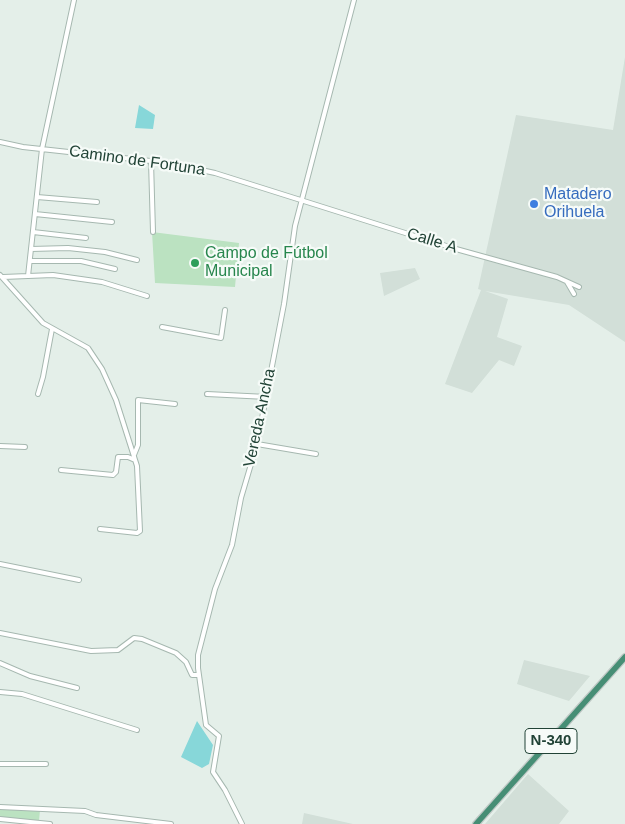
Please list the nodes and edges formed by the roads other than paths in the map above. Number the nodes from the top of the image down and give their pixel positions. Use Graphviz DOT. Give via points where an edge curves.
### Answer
graph roads {
  1 [pos="74,0"];
  2 [pos="354,0"];
  3 [pos="0,142"];
  4 [pos="42,149"];
  5 [pos="151,161"];
  6 [pos="37,197"];
  7 [pos="301,200"];
  8 [pos="97,202"];
  9 [pos="35,214"];
  10 [pos="112,222"];
  11 [pos="33,232"];
  12 [pos="153,232"];
  13 [pos="86,238"];
  14 [pos="31,249"];
  15 [pos="137,260"];
  16 [pos="30,261"];
  17 [pos="115,269"];
  18 [pos="1,276"];
  19 [pos="28,276"];
  20 [pos="563,279"];
  21 [pos="579,287"];
  22 [pos="574,294"];
  23 [pos="147,296"];
  24 [pos="225,310"];
  25 [pos="162,327"];
  26 [pos="52,329"];
  27 [pos="38,394"];
  28 [pos="207,394"];
  29 [pos="267,397"];
  30 [pos="175,404"];
  31 [pos="257,444"];
  32 [pos="0,446"];
  33 [pos="24,447"];
  34 [pos="316,454"];
  35 [pos="135,458"];
  36 [pos="61,470"];
  37 [pos="100,529"];
  38 [pos="0,564"];
  39 [pos="79,580"];
  40 [pos="0,633"];
  41 [pos="625,657"];
  42 [pos="0,663"];
  43 [pos="199,674"];
  44 [pos="77,688"];
  45 [pos="0,692"];
  46 [pos="136,730"];
  47 [pos="0,764"];
  48 [pos="46,764"];
  49 [pos="0,807"];
  50 [pos="0,819"];
  51 [pos="50,824"];
  52 [pos="171,824"];
  53 [pos="242,824"];
  54 [pos="476,824"];
  1 -- 4 [label="street"];
  2 -- 7 [label="street, Vereda Ancha"];
  3 -- 4 [label="street, Camino de Fortuna"];
  4 -- 5 [label="street, Camino de Fortuna"];
  4 -- 6 [label="street"];
  5 -- 7 [label="street, Camino de Fortuna" via="215,172"];
  5 -- 12 [label="street"];
  6 -- 8 [label="street"];
  6 -- 9 [label="street"];
  7 -- 20 [label="street, Calle A"];
  7 -- 29 [label="street, Vereda Ancha"];
  9 -- 10 [label="street"];
  9 -- 11 [label="street"];
  11 -- 13 [label="street"];
  11 -- 14 [label="street"];
  14 -- 15 [label="street" via="68,248"];
  14 -- 16 [label="street"];
  16 -- 17 [label="street" via="81,261"];
  16 -- 19 [label="street"];
  18 -- 19 [label="street"];
  18 -- 26 [label="street" via="32,312"];
  19 -- 23 [label="street" via="53,275 102,282"];
  20 -- 21 [label="street, Calle A"];
  20 -- 22 [label="street"];
  24 -- 25 [label="street" via="221,338"];
  26 -- 27 [label="street"];
  26 -- 35 [label="street" via="88,348 102,369"];
  28 -- 29 [label="street"];
  29 -- 31 [label="street, Vereda Ancha"];
  30 -- 35 [label="street" via="138,400"];
  31 -- 34 [label="street"];
  31 -- 43 [label="street, Vereda Ancha" via="241,498 232,545 206,618 198,655"];
  32 -- 33 [label="street"];
  35 -- 36 [label="street" via="118,458 113,475"];
  35 -- 37 [label="street" via="140,531"];
  38 -- 39 [label="street"];
  40 -- 43 [label="street" via="91,651 118,650 134,638 142,639 176,653 188,665 192,675"];
  41 -- 54 [label="highway, N-340"];
  42 -- 44 [label="street" via="30,676"];
  43 -- 53 [label="street, Vereda Ancha" via="206,725 220,736 214,772"];
  45 -- 46 [label="street" via="22,694"];
  47 -- 48 [label="street"];
  49 -- 52 [label="street" via="85,811"];
  50 -- 51 [label="street"];
}
